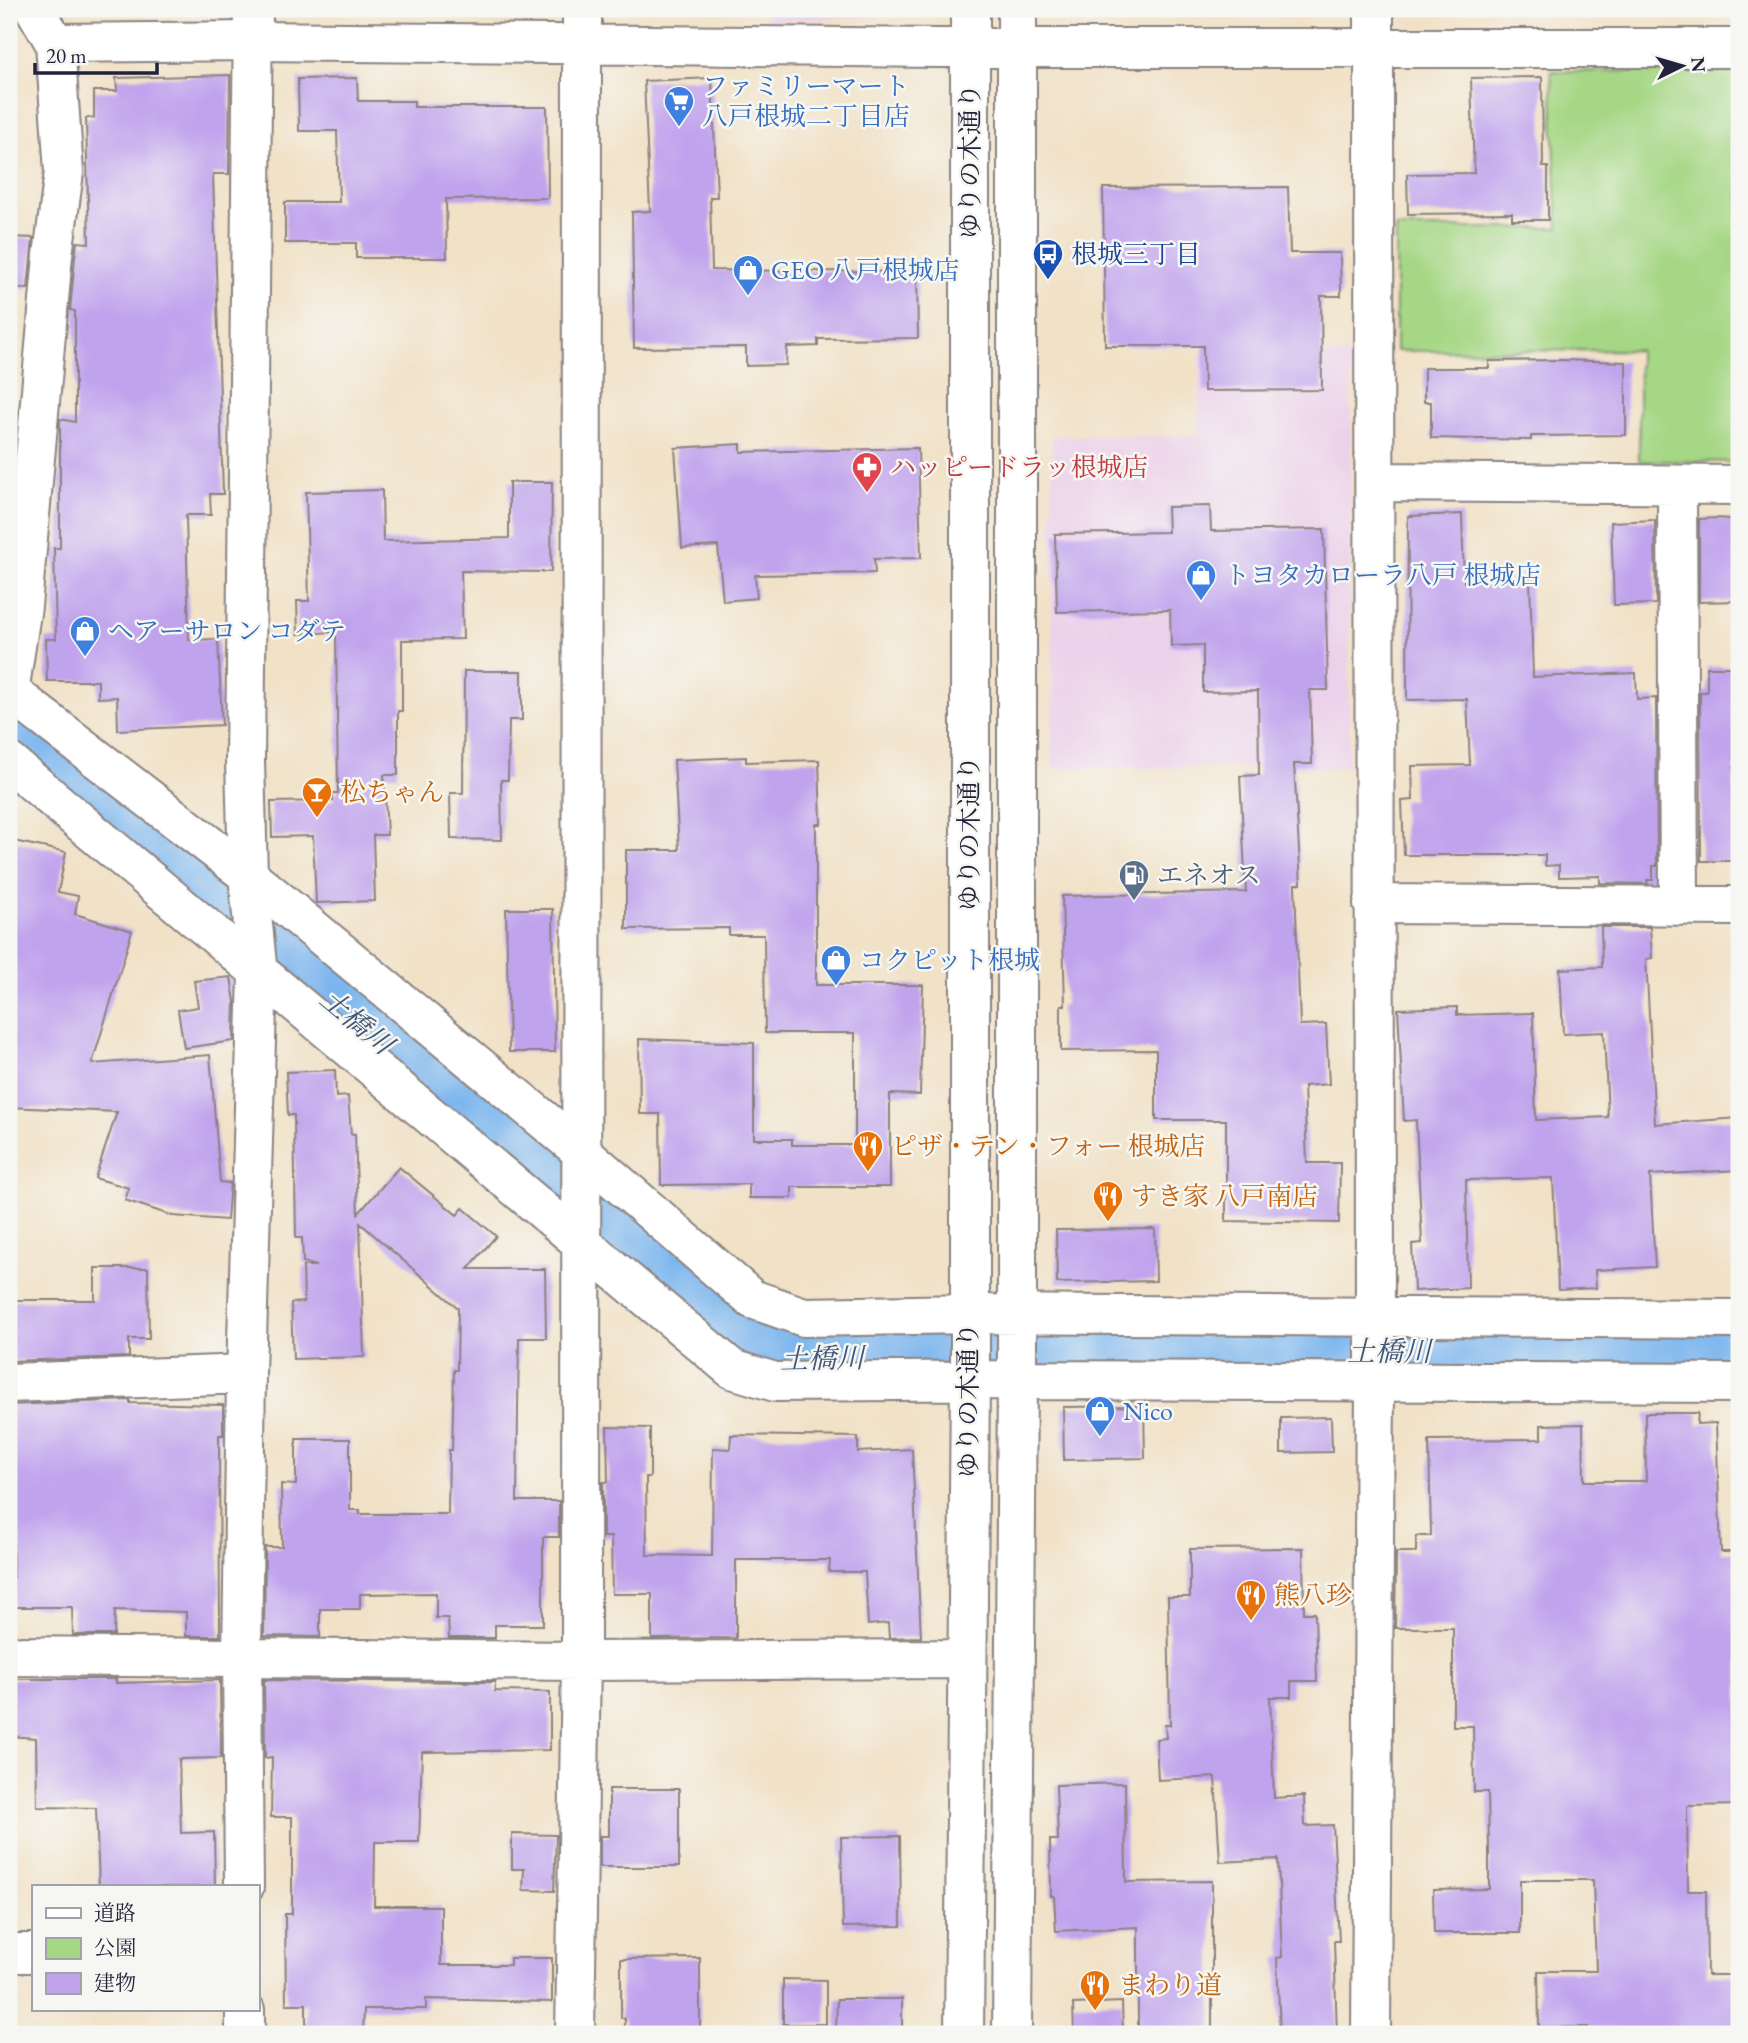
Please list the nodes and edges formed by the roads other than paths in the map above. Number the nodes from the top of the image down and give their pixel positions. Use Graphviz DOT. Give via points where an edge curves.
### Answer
graph roads {
  1 [pos="35,9"];
  2 [pos="970,9"];
  3 [pos="1017,9"];
  4 [pos="1374,9"];
  5 [pos="253,25"];
  6 [pos="582,27"];
  7 [pos="55,43"];
  8 [pos="1373,46"];
  9 [pos="971,47"];
  10 [pos="1017,47"];
  11 [pos="1739,48"];
  12 [pos="1375,482"];
  13 [pos="1677,485"];
  14 [pos="1739,485"];
  15 [pos="9,692"];
  16 [pos="9,762"];
  17 [pos="248,875"];
  18 [pos="1373,904"];
  19 [pos="1679,906"];
  20 [pos="1739,906"];
  21 [pos="258,974"];
  22 [pos="580,1150"];
  23 [pos="580,1243"];
  24 [pos="1016,1315"];
  25 [pos="968,1316"];
  26 [pos="1375,1318"];
  27 [pos="1739,1319"];
  28 [pos="246,1374"];
  29 [pos="969,1380"];
  30 [pos="1017,1380"];
  31 [pos="1375,1382"];
  32 [pos="9,1383"];
  33 [pos="1739,1383"];
  34 [pos="9,1656"];
  35 [pos="242,1656"];
  36 [pos="966,1659"];
  37 [pos="581,1661"];
  38 [pos="244,1885"];
  39 [pos="9,1952"];
  40 [pos="32,1953"];
  41 [pos="245,2011"];
  42 [pos="246,2034"];
  43 [pos="575,2034"];
  44 [pos="964,2034"];
  45 [pos="1012,2034"];
  46 [pos="1371,2034"];
  1 -- 7 [label="street"];
  2 -- 9 [label="street, ゆりの木通り"];
  3 -- 10 [label="street, ゆりの木通り"];
  4 -- 8 [label="street"];
  5 -- 6 [label="street"];
  5 -- 7 [label="street"];
  5 -- 17 [label="street" via="245,760"];
  6 -- 9 [label="street"];
  6 -- 22 [label="street"];
  7 -- 15 [label="street" via="64,172 25,579"];
  8 -- 10 [label="street"];
  8 -- 11 [label="street"];
  8 -- 12 [label="street"];
  9 -- 10 [label="street"];
  9 -- 25 [label="street, ゆりの木通り"];
  10 -- 24 [label="street, ゆりの木通り"];
  12 -- 13 [label="street"];
  12 -- 18 [label="street"];
  13 -- 14 [label="street"];
  13 -- 19 [label="street"];
  15 -- 17 [label="street"];
  16 -- 21 [label="street"];
  17 -- 21 [label="street"];
  17 -- 22 [label="street"];
  18 -- 19 [label="street"];
  18 -- 26 [label="street"];
  19 -- 20 [label="street"];
  21 -- 23 [label="street"];
  21 -- 28 [label="street"];
  22 -- 23 [label="street"];
  22 -- 25 [label="street" via="752,1299 804,1317"];
  23 -- 29 [label="street" via="732,1370 775,1382"];
  23 -- 37 [label="street"];
  24 -- 25 [label="street"];
  24 -- 26 [label="street"];
  24 -- 30 [label="street, ゆりの木通り"];
  25 -- 29 [label="street, ゆりの木通り"];
  26 -- 27 [label="street"];
  26 -- 31 [label="street"];
  28 -- 32 [label="street"];
  28 -- 35 [label="street"];
  29 -- 30 [label="street"];
  29 -- 36 [label="street, ゆりの木通り"];
  30 -- 31 [label="street"];
  30 -- 45 [label="street, ゆりの木通り"];
  31 -- 33 [label="street"];
  31 -- 46 [label="street"];
  34 -- 35 [label="street"];
  35 -- 37 [label="street"];
  35 -- 38 [label="street"];
  36 -- 37 [label="street"];
  36 -- 44 [label="street, ゆりの木通り"];
  37 -- 43 [label="street"];
  39 -- 40 [label="street"];
  41 -- 42 [label="street"];
}
